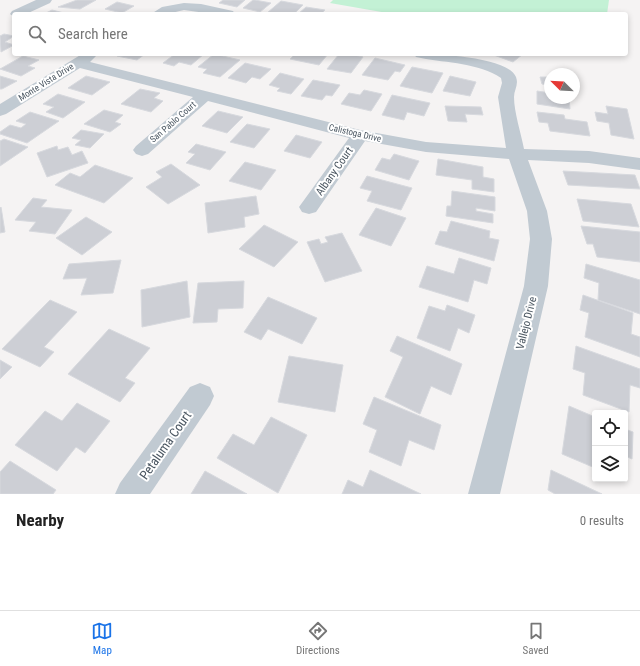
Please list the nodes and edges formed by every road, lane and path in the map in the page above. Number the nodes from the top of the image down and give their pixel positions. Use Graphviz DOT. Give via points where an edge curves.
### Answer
graph roads {
  1 [pos="46,0"];
  2 [pos="20,12"];
  3 [pos="161,12"];
  4 [pos="219,12"];
  5 [pos="89,56"];
  6 [pos="432,56"];
  7 [pos="77,63"];
  8 [pos="205,95"];
  9 [pos="0,111"];
  10 [pos="360,135"];
  11 [pos="142,150"];
  12 [pos="516,153"];
  13 [pos="640,164"];
  14 [pos="309,207"];
  15 [pos="200,396"];
  16 [pos="131,494"];
  17 [pos="484,494"];
  1 -- 2 [label="street"];
  3 -- 4 [label="street" via="178,6"];
  5 -- 7 [label="street, Monte Vista Drive"];
  6 -- 12 [label="street" via="484,65 508,76 510,83 506,96"];
  7 -- 8 [label="street, Calistoga Drive"];
  7 -- 9 [label="street, Monte Vista Drive"];
  8 -- 10 [label="street, Calistoga Drive"];
  8 -- 11 [label="street, San Pablo Court"];
  10 -- 12 [label="street, Calistoga Drive" via="446,150"];
  10 -- 14 [label="street, Albany Court"];
  12 -- 13 [label="street, Calistoga Drive" via="589,157"];
  12 -- 17 [label="street, Vallejo Drive" via="537,211 541,239 536,286"];
  15 -- 16 [label="street, Petaluma Court"];
}
